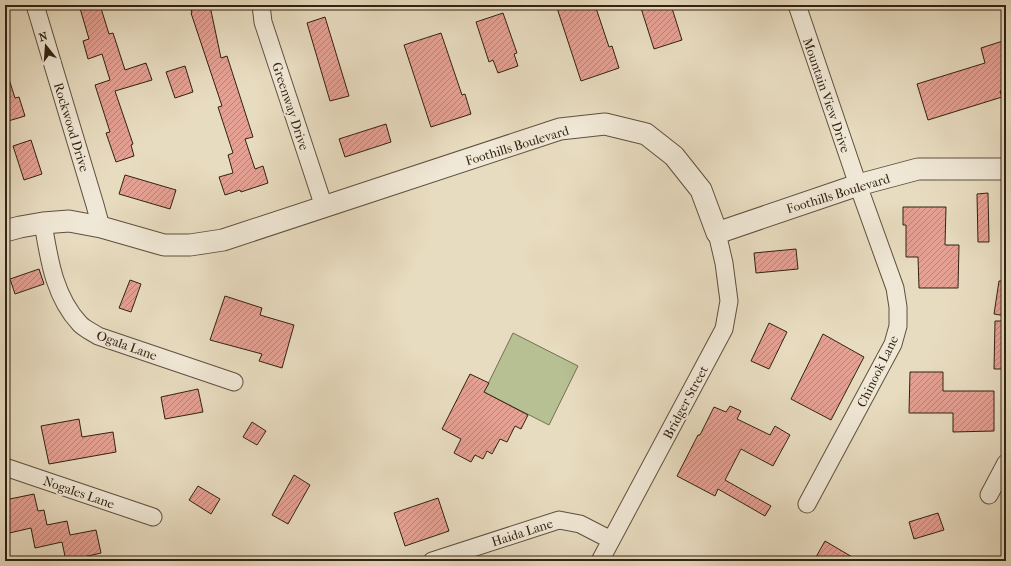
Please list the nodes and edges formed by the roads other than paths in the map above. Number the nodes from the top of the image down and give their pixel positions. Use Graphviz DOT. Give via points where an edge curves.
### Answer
graph roads {
  1 [pos="36,5"];
  2 [pos="261,5"];
  3 [pos="797,5"];
  4 [pos="1006,169"];
  5 [pos="858,185"];
  6 [pos="324,207"];
  7 [pos="43,223"];
  8 [pos="101,227"];
  9 [pos="5,231"];
  10 [pos="717,232"];
  11 [pos="234,382"];
  12 [pos="1006,463"];
  13 [pos="5,467"];
  14 [pos="989,495"];
  15 [pos="807,504"];
  16 [pos="153,517"];
  17 [pos="611,540"];
  18 [pos="432,561"];
  19 [pos="600,561"];
  1 -- 8 [label="street, Rockwood Drive"];
  2 -- 6 [label="street, Greenway Drive" via="264,22"];
  3 -- 5 [label="street, Mountain View Drive"];
  4 -- 5 [label="street, Foothills Boulevard" via="918,169"];
  5 -- 10 [label="street, Foothills Boulevard"];
  5 -- 15 [label="street, Chinook Lane" via="895,288 898,326 893,344"];
  6 -- 8 [label="street, Foothills Boulevard" via="223,240 190,245 164,245"];
  6 -- 10 [label="street, Foothills Boulevard" via="560,129 605,124 646,134 674,156 701,190"];
  7 -- 8 [label="street, Foothills Boulevard" via="69,221"];
  7 -- 9 [label="street, Foothills Boulevard"];
  7 -- 11 [label="street, Ogala Lane" via="54,280 66,306 81,325 98,336"];
  10 -- 17 [label="street, Bridger Street" via="729,301 724,329"];
  12 -- 14 [label="street"];
  13 -- 16 [label="street, Nogales Lane"];
  17 -- 18 [label="street, Haida Lane" via="580,524 559,520"];
  17 -- 19 [label="street, Bridger Street"];
}
